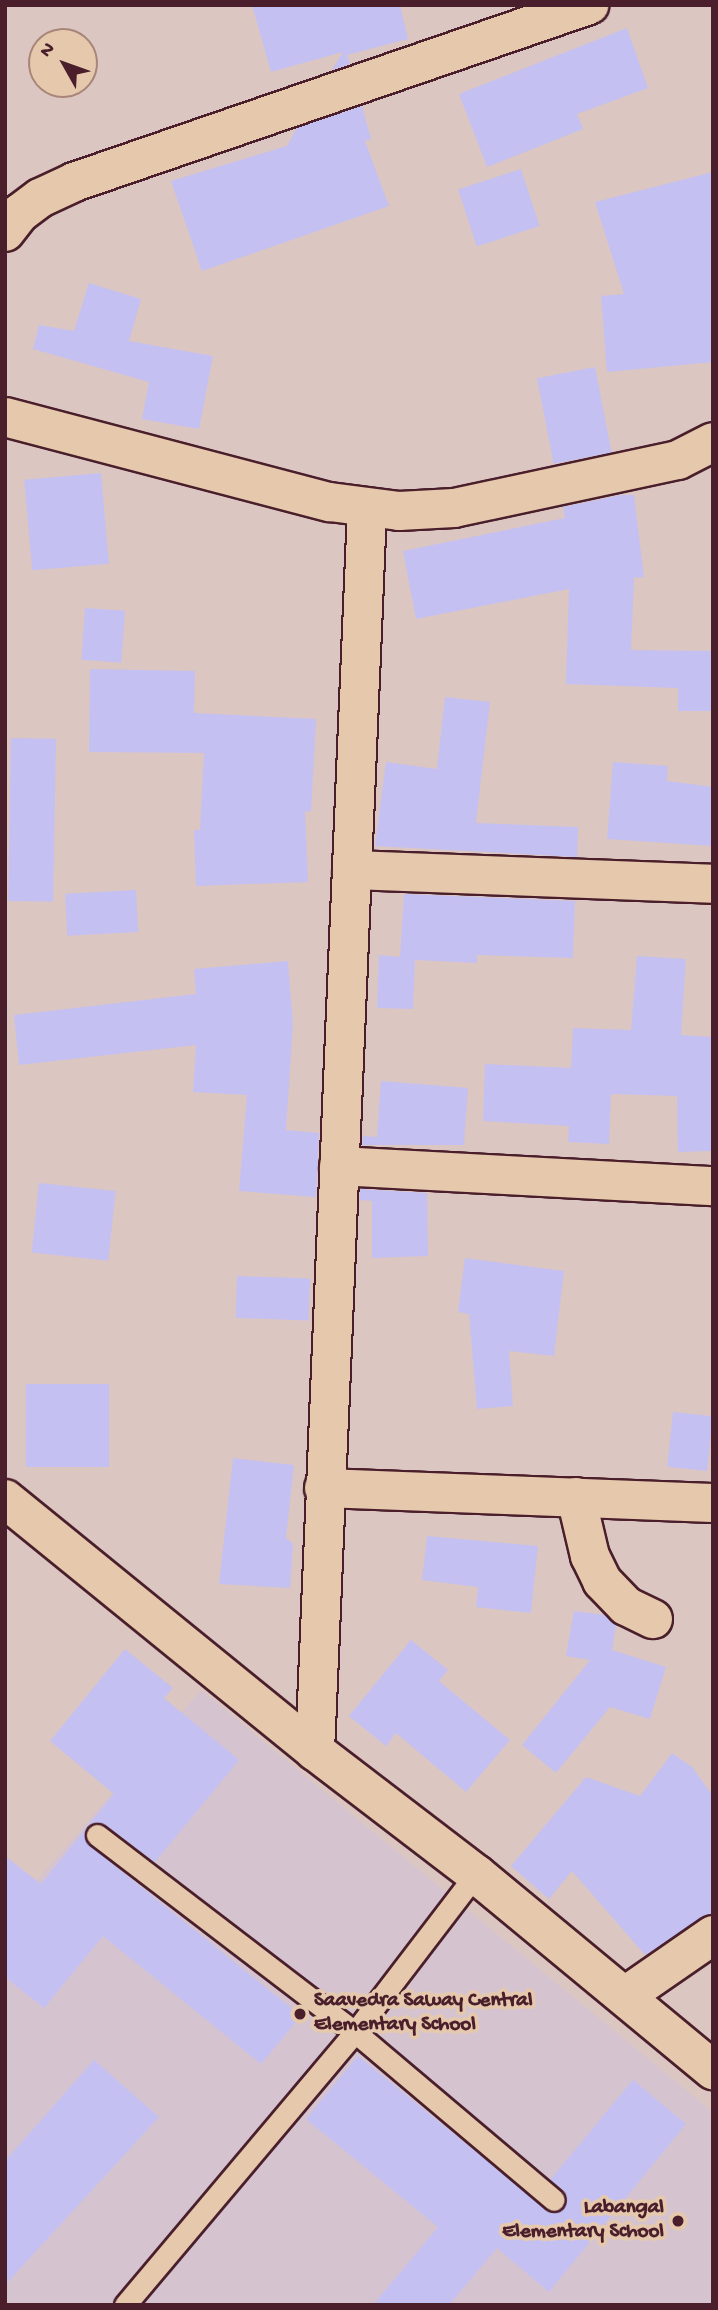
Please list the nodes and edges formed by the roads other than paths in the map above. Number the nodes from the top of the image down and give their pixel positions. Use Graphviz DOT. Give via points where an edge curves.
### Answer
graph roads {
  1 [pos="589,5"];
  2 [pos="5,232"];
  3 [pos="5,417"];
  4 [pos="713,442"];
  5 [pos="367,509"];
  6 [pos="352,870"];
  7 [pos="713,884"];
  8 [pos="338,1166"];
  9 [pos="713,1186"];
  10 [pos="324,1488"];
  11 [pos="576,1497"];
  12 [pos="5,1499"];
  13 [pos="713,1503"];
  14 [pos="653,1619"];
  15 [pos="315,1751"];
  16 [pos="97,1835"];
  17 [pos="475,1874"];
  18 [pos="713,1935"];
  19 [pos="625,1996"];
  20 [pos="355,2032"];
  21 [pos="713,2070"];
  22 [pos="554,2200"];
  23 [pos="125,2305"];
  1 -- 2 [label="street" via="74,182 40,198"];
  3 -- 5 [label="street"];
  4 -- 5 [label="street" via="678,460 454,508"];
  5 -- 6 [label="street"];
  6 -- 7 [label="street"];
  6 -- 8 [label="street"];
  8 -- 9 [label="street"];
  8 -- 10 [label="street"];
  10 -- 11 [label="street"];
  10 -- 15 [label="street"];
  11 -- 13 [label="street"];
  11 -- 14 [label="street" via="590,1556 602,1581 625,1606"];
  12 -- 15 [label="street"];
  15 -- 17 [label="street"];
  16 -- 20 [label="lane"];
  17 -- 19 [label="street"];
  17 -- 20 [label="lane"];
  18 -- 19 [label="street"];
  19 -- 21 [label="street"];
  20 -- 22 [label="lane"];
  20 -- 23 [label="lane"];
}
